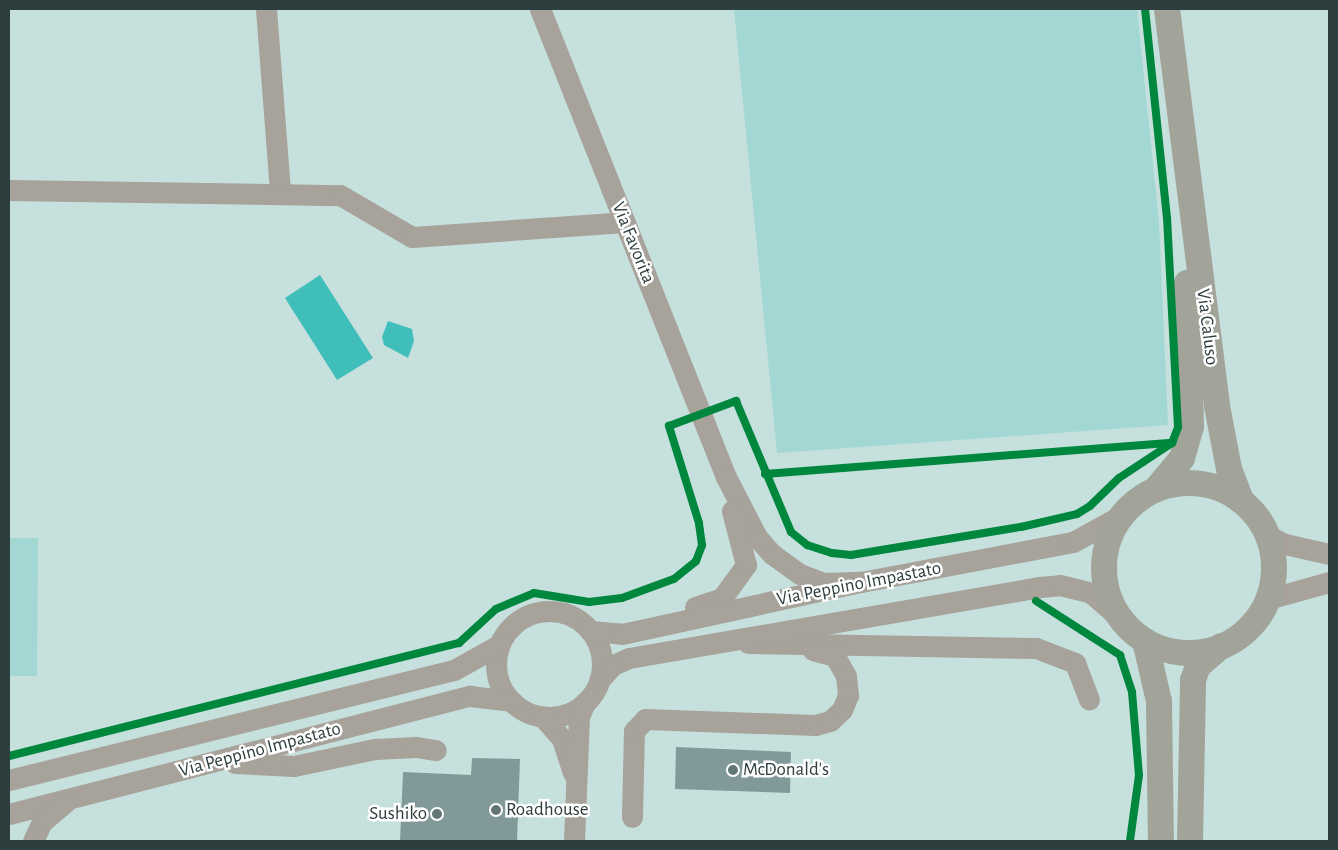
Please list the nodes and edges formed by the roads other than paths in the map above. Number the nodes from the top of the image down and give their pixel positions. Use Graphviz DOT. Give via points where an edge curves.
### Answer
graph roads {
  1 [pos="266,9"];
  2 [pos="540,9"];
  3 [pos="1167,9"];
  4 [pos="1185,150"];
  5 [pos="9,190"];
  6 [pos="280,193"];
  7 [pos="624,222"];
  8 [pos="726,477"];
  9 [pos="1157,488"];
  10 [pos="1241,501"];
  11 [pos="1122,515"];
  12 [pos="1267,534"];
  13 [pos="1329,554"];
  14 [pos="861,582"];
  15 [pos="1329,582"];
  16 [pos="1268,599"];
  17 [pos="1120,618"];
  18 [pos="584,625"];
  19 [pos="715,641"];
  20 [pos="1145,641"];
  21 [pos="499,645"];
  22 [pos="1222,646"];
  23 [pos="800,647"];
  24 [pos="600,679"];
  25 [pos="1089,699"];
  26 [pos="512,701"];
  27 [pos="585,702"];
  28 [pos="543,716"];
  29 [pos="436,750"];
  30 [pos="212,763"];
  31 [pos="574,777"];
  32 [pos="9,780"];
  33 [pos="71,798"];
  34 [pos="9,814"];
  35 [pos="632,817"];
  36 [pos="1159,834"];
  37 [pos="33,841"];
  38 [pos="574,841"];
  39 [pos="1190,841"];
  1 -- 6 [label="street"];
  2 -- 7 [label="street, Via Favorita"];
  3 -- 4 [label="main road, Via Caluso"];
  4 -- 9 [label="main road, Via Caluso" via="1191,426 1182,458"];
  4 -- 10 [label="main road, Via Caluso" via="1217,406 1229,469"];
  5 -- 6 [label="street"];
  6 -- 7 [label="street" via="340,195 412,236"];
  7 -- 8 [label="street, Via Favorita"];
  8 -- 14 [label="street, Via Favorita" via="757,536 772,554 800,574 824,583"];
  8 -- 18 [label="street, Via Favorita" via="746,565 722,598 612,625"];
  9 -- 10 [label="main road" via="1196,483 1212,486"];
  9 -- 11 [label="main road"];
  10 -- 12 [label="main road"];
  11 -- 14 [label="street, Via Peppino Impastato" via="1104,528 1072,542"];
  11 -- 17 [label="main road" via="1105,554 1104,579"];
  12 -- 13 [label="street" via="1285,544"];
  12 -- 16 [label="main road" via="1273,555"];
  14 -- 18 [label="street, Via Peppino Impastato" via="622,634"];
  15 -- 16 [label="street"];
  16 -- 22 [label="main road" via="1254,622"];
  17 -- 19 [label="street, Via Peppino Impastato" via="1091,593 1060,585"];
  17 -- 20 [label="main road"];
  18 -- 21 [label="street" via="559,612 541,612 524,618 509,629"];
  18 -- 24 [label="street" via="602,662"];
  19 -- 23 [label="street"];
  19 -- 24 [label="street, Via Peppino Impastato" via="629,658 613,665"];
  20 -- 22 [label="main road" via="1177,652 1201,652"];
  20 -- 36 [label="main road" via="1159,702"];
  21 -- 26 [label="street" via="498,678"];
  21 -- 32 [label="street, Via Peppino Impastato" via="454,670"];
  22 -- 39 [label="main road" via="1198,666 1193,680"];
  23 -- 25 [label="street" via="1036,648 1075,663"];
  23 -- 35 [label="street" via="834,656 846,676 848,694 842,710 830,721 815,725 645,719 634,731"];
  24 -- 27 [label="street"];
  26 -- 28 [label="street" via="532,715"];
  26 -- 30 [label="street, Via Peppino Impastato" via="470,696"];
  27 -- 28 [label="street" via="566,715"];
  27 -- 31 [label="street" via="579,717"];
  28 -- 31 [label="street" via="562,740"];
  29 -- 30 [label="street" via="375,749 294,766"];
  30 -- 33 [label="street, Via Peppino Impastato"];
  31 -- 38 [label="street"];
  33 -- 34 [label="street, Via Peppino Impastato"];
  33 -- 37 [label="street" via="42,822"];
}
